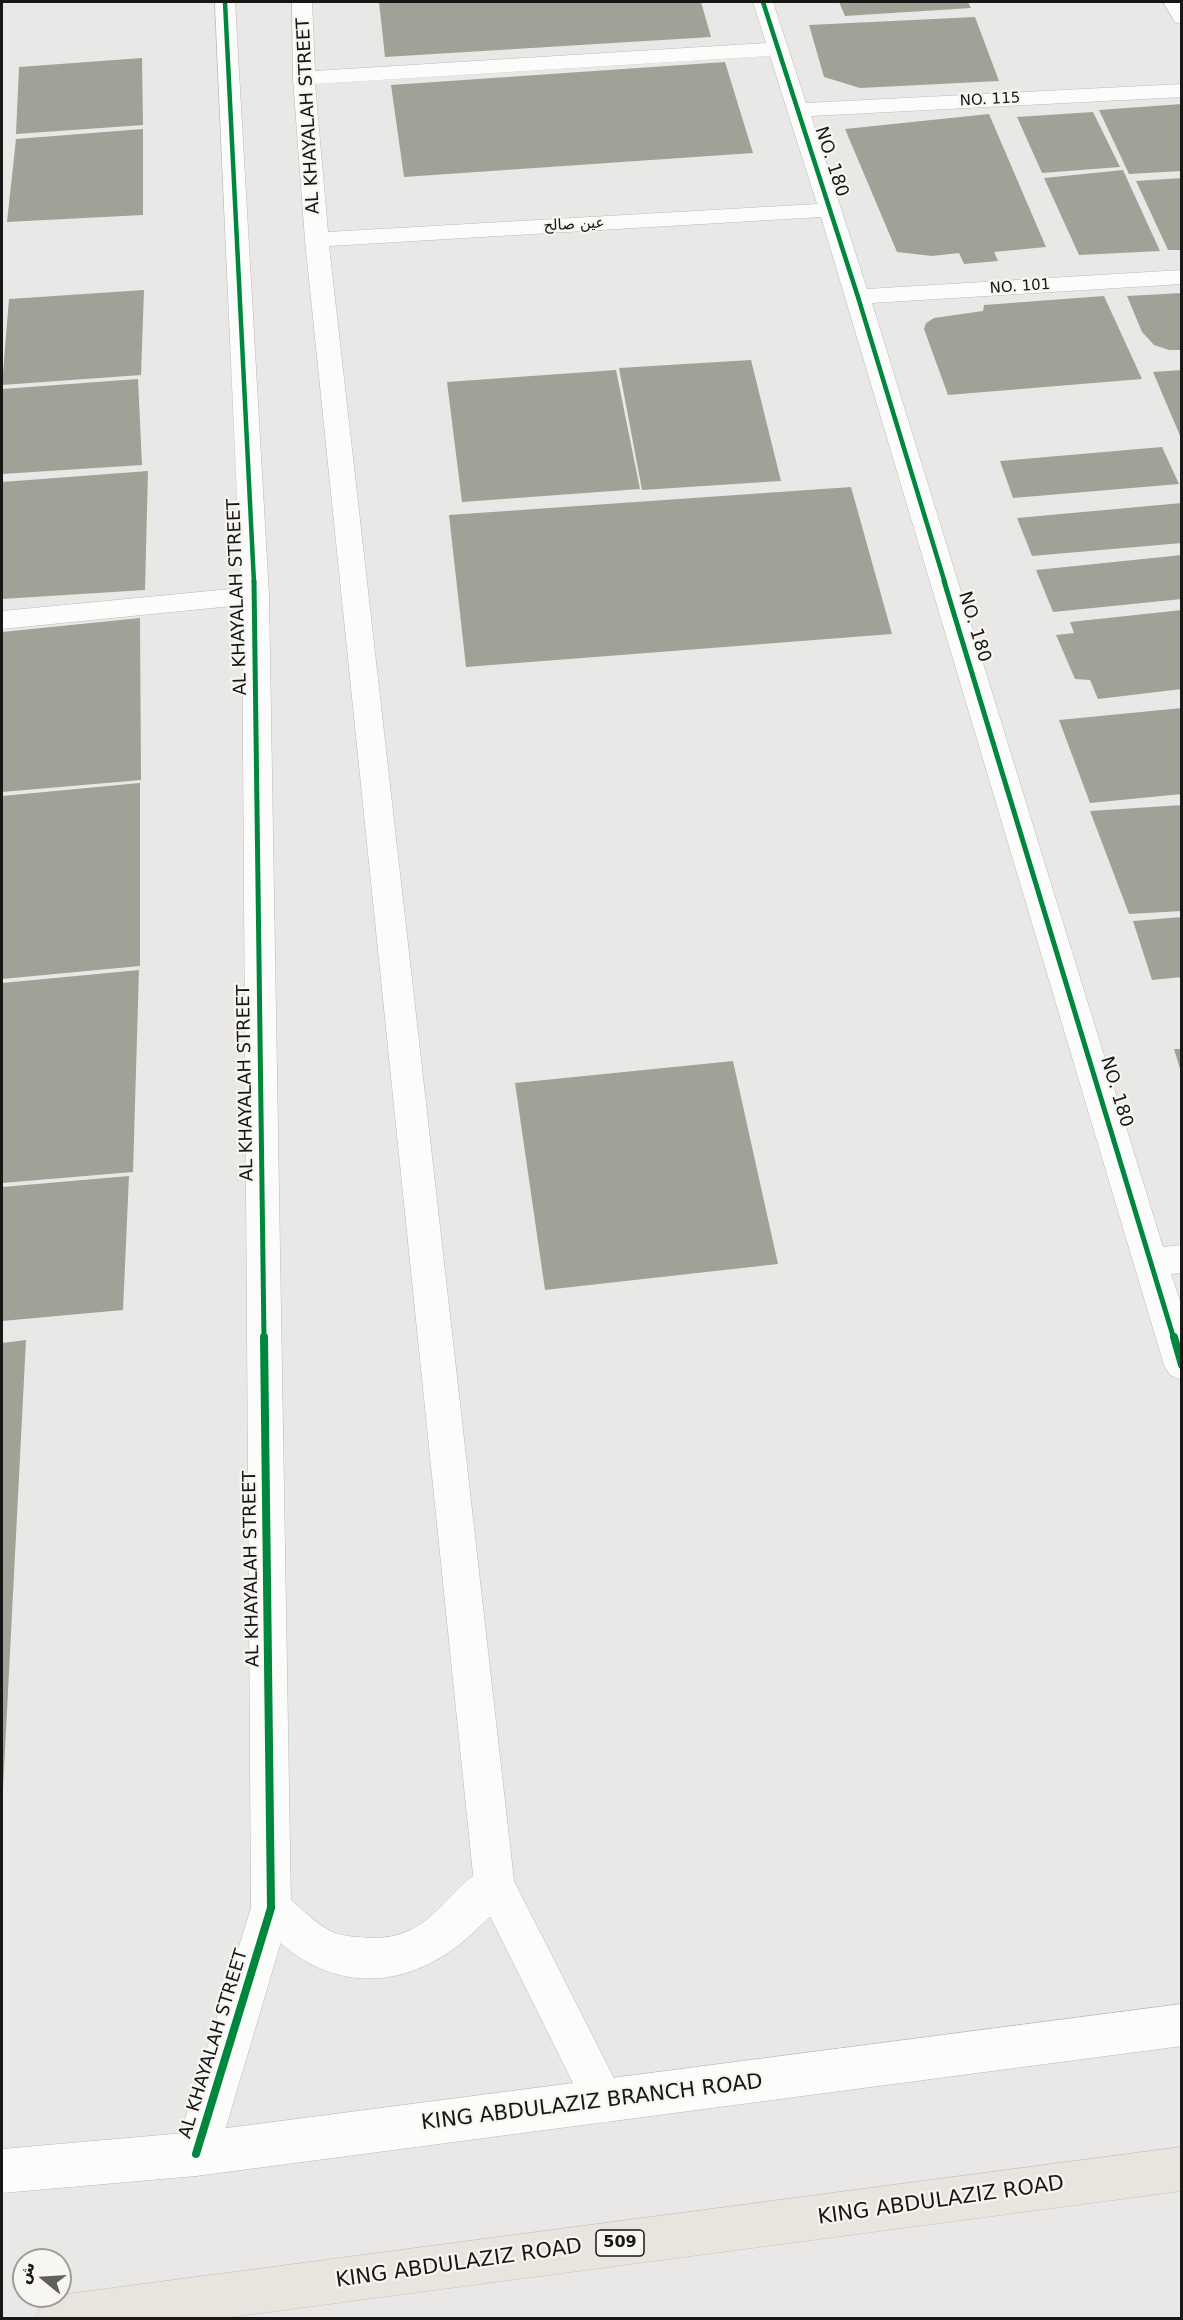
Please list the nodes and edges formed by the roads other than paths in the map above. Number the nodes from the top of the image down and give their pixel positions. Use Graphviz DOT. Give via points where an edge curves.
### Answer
graph roads {
  1 [pos="225,2"];
  2 [pos="302,2"];
  3 [pos="763,2"];
  4 [pos="1173,2"];
  5 [pos="1182,18"];
  6 [pos="778,49"];
  7 [pos="304,78"];
  8 [pos="1182,90"];
  9 [pos="798,110"];
  10 [pos="830,210"];
  11 [pos="317,240"];
  12 [pos="1182,277"];
  13 [pos="858,297"];
  14 [pos="255,595"];
  15 [pos="2,620"];
  16 [pos="1167,1260"];
  17 [pos="1182,1365"];
  18 [pos="494,1884"];
  19 [pos="271,1908"];
  20 [pos="1182,2025"];
  21 [pos="605,2102"];
  22 [pos="196,2154"];
  23 [pos="1182,2169"];
  24 [pos="2,2171"];
  25 [pos="58,2319"];
  1 -- 14 [label="street, AL KHAYALAH STREET"];
  2 -- 7 [label="street, AL KHAYALAH STREET"];
  3 -- 6 [label="street, NO. 180"];
  4 -- 5 [label="street"];
  6 -- 7 [label="street"];
  6 -- 9 [label="street, NO. 180"];
  7 -- 11 [label="street, AL KHAYALAH STREET"];
  8 -- 9 [label="street, NO. 115"];
  9 -- 10 [label="street, NO. 180"];
  10 -- 11 [label="street, عين صالح"];
  10 -- 13 [label="street, NO. 180"];
  11 -- 18 [label="street, AL KHAYALAH STREET"];
  12 -- 13 [label="street, NO. 101"];
  13 -- 16 [label="street, NO. 180"];
  14 -- 15 [label="street"];
  14 -- 19 [label="street, AL KHAYALAH STREET"];
  16 -- 17 [label="street, NO. 180"];
  18 -- 19 [label="street" via="427,1945 371,1959 343,1957 320,1947"];
  18 -- 21 [label="street, AL KHAYALAH STREET"];
  19 -- 22 [label="street, AL KHAYALAH STREET"];
  20 -- 21 [label="street, KING ABDULAZIZ BRANCH ROAD"];
  21 -- 22 [label="street, KING ABDULAZIZ BRANCH ROAD"];
  22 -- 24 [label="street, KING ABDULAZIZ BRANCH ROAD"];
  23 -- 25 [label="main road, KING ABDULAZIZ ROAD / 509"];
}
